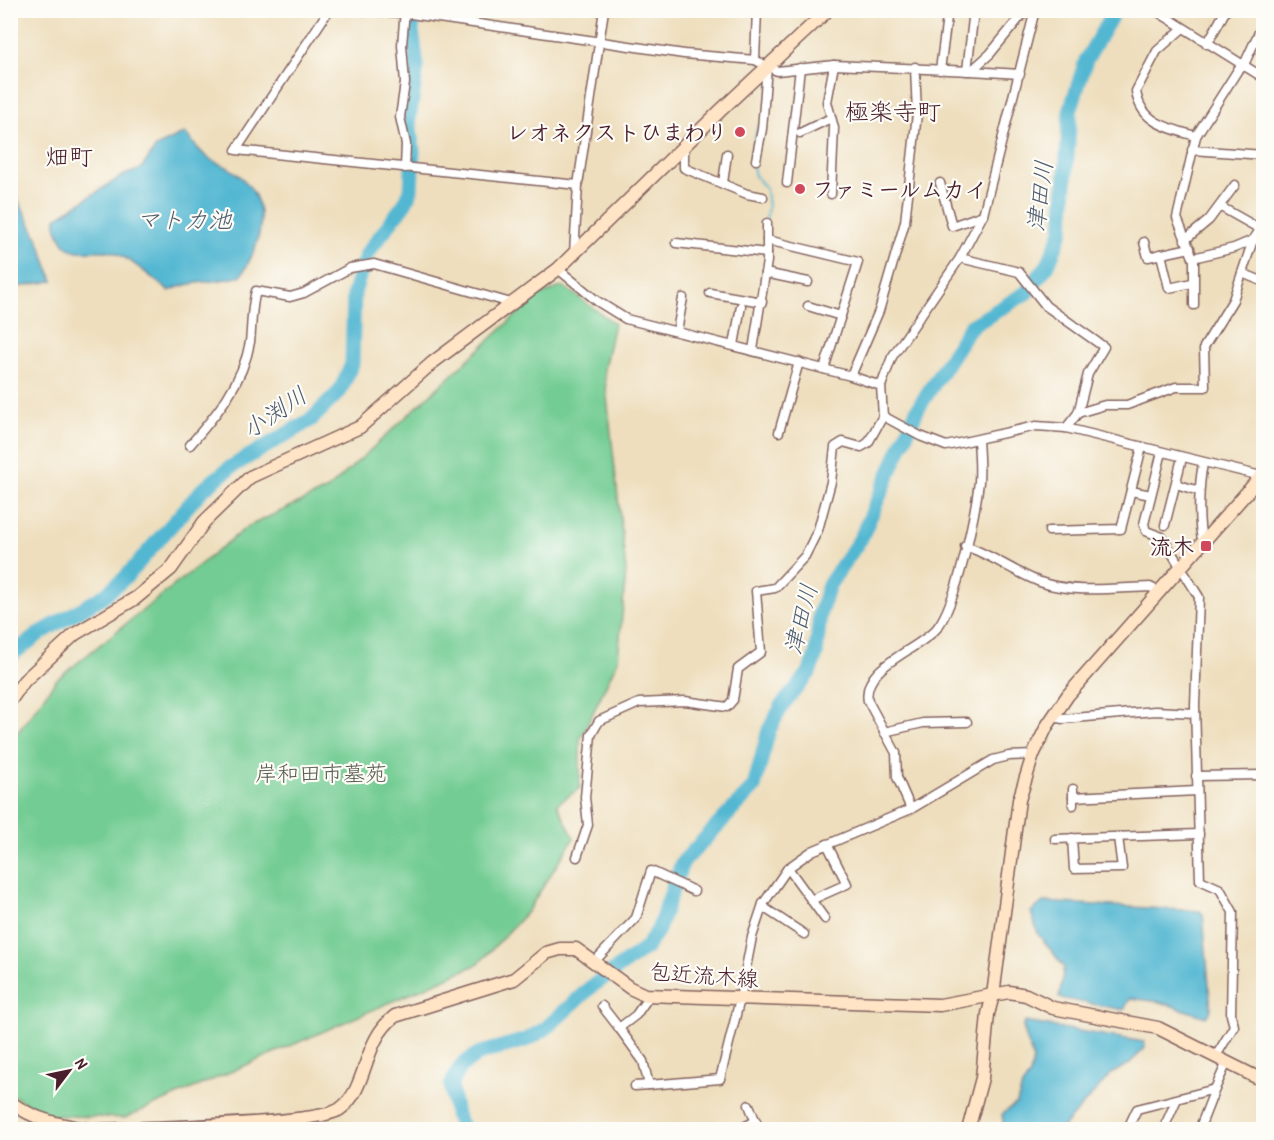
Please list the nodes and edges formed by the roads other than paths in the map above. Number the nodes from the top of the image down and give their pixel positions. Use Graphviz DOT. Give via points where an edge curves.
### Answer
graph roads {
  1 [pos="329,10"];
  2 [pos="351,10"];
  3 [pos="604,10"];
  4 [pos="757,10"];
  5 [pos="828,10"];
  6 [pos="948,10"];
  7 [pos="974,10"];
  8 [pos="1026,10"];
  9 [pos="1035,10"];
  10 [pos="1155,10"];
  11 [pos="1226,10"];
  12 [pos="405,12"];
  13 [pos="1183,28"];
  14 [pos="1263,32"];
  15 [pos="599,42"];
  16 [pos="1207,44"];
  17 [pos="755,60"];
  18 [pos="834,65"];
  19 [pos="1242,66"];
  20 [pos="767,67"];
  21 [pos="915,67"];
  22 [pos="801,68"];
  23 [pos="940,70"];
  24 [pos="969,71"];
  25 [pos="1020,74"];
  26 [pos="1263,78"];
  27 [pos="831,118"];
  28 [pos="800,133"];
  29 [pos="1196,136"];
  30 [pos="684,146"];
  31 [pos="1192,150"];
  32 [pos="727,154"];
  33 [pos="1263,155"];
  34 [pos="756,160"];
  35 [pos="405,168"];
  36 [pos="723,183"];
  37 [pos="787,183"];
  38 [pos="940,183"];
  39 [pos="578,184"];
  40 [pos="1235,185"];
  41 [pos="831,194"];
  42 [pos="763,197"];
  43 [pos="1221,207"];
  44 [pos="983,215"];
  45 [pos="767,223"];
  46 [pos="1262,226"];
  47 [pos="1254,239"];
  48 [pos="766,240"];
  49 [pos="1144,242"];
  50 [pos="676,243"];
  51 [pos="1263,243"];
  52 [pos="1187,244"];
  53 [pos="767,253"];
  54 [pos="574,254"];
  55 [pos="1161,254"];
  56 [pos="960,258"];
  57 [pos="1193,258"];
  58 [pos="558,269"];
  59 [pos="765,273"];
  60 [pos="1242,273"];
  61 [pos="808,282"];
  62 [pos="1263,282"];
  63 [pos="1192,283"];
  64 [pos="710,293"];
  65 [pos="683,298"];
  66 [pos="762,302"];
  67 [pos="511,303"];
  68 [pos="1194,305"];
  69 [pos="741,306"];
  70 [pos="808,306"];
  71 [pos="841,316"];
  72 [pos="677,331"];
  73 [pos="734,345"];
  74 [pos="753,350"];
  75 [pos="799,362"];
  76 [pos="824,369"];
  77 [pos="851,376"];
  78 [pos="881,386"];
  79 [pos="1078,413"];
  80 [pos="883,416"];
  81 [pos="1066,428"];
  82 [pos="779,432"];
  83 [pos="978,440"];
  84 [pos="190,445"];
  85 [pos="1142,447"];
  86 [pos="1162,452"];
  87 [pos="1182,458"];
  88 [pos="1203,464"];
  89 [pos="1262,475"];
  90 [pos="1176,484"];
  91 [pos="1131,490"];
  92 [pos="1199,491"];
  93 [pos="1151,495"];
  94 [pos="1165,525"];
  95 [pos="1049,531"];
  96 [pos="1203,543"];
  97 [pos="965,546"];
  98 [pos="1180,568"];
  99 [pos="1160,592"];
  100 [pos="10,701"];
  101 [pos="1195,713"];
  102 [pos="1053,717"];
  103 [pos="967,722"];
  104 [pos="884,732"];
  105 [pos="1032,755"];
  106 [pos="1263,775"];
  107 [pos="1196,776"];
  108 [pos="1197,791"];
  109 [pos="1073,797"];
  110 [pos="911,809"];
  111 [pos="1199,834"];
  112 [pos="1118,837"];
  113 [pos="1055,838"];
  114 [pos="1072,838"];
  115 [pos="828,844"];
  116 [pos="577,857"];
  117 [pos="789,868"];
  118 [pos="694,891"];
  119 [pos="811,900"];
  120 [pos="763,904"];
  121 [pos="825,919"];
  122 [pos="804,934"];
  123 [pos="597,964"];
  124 [pos="650,995"];
  125 [pos="993,995"];
  126 [pos="740,999"];
  127 [pos="602,1006"];
  128 [pos="619,1028"];
  129 [pos="1222,1059"];
  130 [pos="1263,1081"];
  131 [pos="649,1085"];
  132 [pos="635,1086"];
  133 [pos="1215,1089"];
  134 [pos="1176,1101"];
  135 [pos="10,1102"];
  136 [pos="749,1105"];
  137 [pos="757,1125"];
  138 [pos="199,1127"];
  139 [pos="92,1130"];
  140 [pos="101,1130"];
  141 [pos="737,1130"];
  142 [pos="968,1130"];
  143 [pos="1127,1130"];
  144 [pos="1163,1130"];
  145 [pos="1199,1130"];
  1 -- 35 [label="street" via="236,150"];
  2 -- 12 [label="street"];
  3 -- 15 [label="street"];
  4 -- 17 [label="street"];
  5 -- 20 [label="street"];
  6 -- 23 [label="street"];
  7 -- 24 [label="street"];
  8 -- 24 [label="street" via="990,54"];
  9 -- 25 [label="street"];
  10 -- 13 [label="street"];
  11 -- 16 [label="street"];
  12 -- 15 [label="street"];
  12 -- 35 [label="street" via="405,83 400,117 406,144"];
  13 -- 16 [label="street"];
  13 -- 29 [label="street" via="1157,51 1136,91 1146,114 1161,127"];
  14 -- 19 [label="street" via="1260,30"];
  15 -- 17 [label="street"];
  15 -- 39 [label="street"];
  16 -- 19 [label="street"];
  17 -- 20 [label="street"];
  18 -- 21 [label="street"];
  18 -- 22 [label="street"];
  18 -- 27 [label="street" via="827,102"];
  19 -- 26 [label="street"];
  19 -- 29 [label="street"];
  20 -- 22 [label="street" via="777,71"];
  20 -- 30 [label="street"];
  20 -- 34 [label="street" via="766,116"];
  21 -- 23 [label="street"];
  21 -- 77 [label="street" via="917,114 905,222 879,311"];
  22 -- 37 [label="street" via="786,151"];
  23 -- 24 [label="street"];
  24 -- 25 [label="street"];
  25 -- 44 [label="street"];
  27 -- 28 [label="street"];
  27 -- 41 [label="street"];
  29 -- 31 [label="street"];
  30 -- 36 [label="street" via="684,168"];
  30 -- 54 [label="street"];
  31 -- 33 [label="street"];
  31 -- 52 [label="street" via="1177,218"];
  32 -- 36 [label="street"];
  35 -- 39 [label="street"];
  36 -- 42 [label="street"];
  38 -- 44 [label="street" via="952,226"];
  39 -- 54 [label="street"];
  40 -- 43 [label="street"];
  43 -- 46 [label="street"];
  43 -- 52 [label="street"];
  44 -- 56 [label="street"];
  45 -- 48 [label="street"];
  46 -- 47 [label="street"];
  47 -- 51 [label="street"];
  47 -- 57 [label="street"];
  47 -- 60 [label="street"];
  48 -- 53 [label="street"];
  48 -- 71 [label="street" via="858,262"];
  49 -- 55 [label="street" via="1148,257"];
  50 -- 53 [label="street"];
  52 -- 55 [label="street"];
  52 -- 57 [label="street"];
  53 -- 59 [label="street"];
  54 -- 58 [label="street"];
  55 -- 63 [label="street" via="1169,288"];
  56 -- 78 [label="street" via="891,357"];
  56 -- 79 [label="street" via="1019,272 1046,306 1104,347 1088,374"];
  57 -- 63 [label="street"];
  58 -- 67 [label="street"];
  58 -- 72 [label="street" via="626,319"];
  59 -- 61 [label="street"];
  59 -- 66 [label="street"];
  60 -- 62 [label="street"];
  60 -- 79 [label="street" via="1233,300 1204,347 1205,387 1176,387 1127,405 1105,405"];
  63 -- 68 [label="street"];
  64 -- 66 [label="street"];
  65 -- 72 [label="street"];
  66 -- 74 [label="street"];
  67 -- 84 [label="street" via="374,264 350,268 290,297 256,291 243,365 219,412"];
  67 -- 100 [label="street" via="432,363 360,427 250,477 204,522 171,569 136,598 75,634 24,681"];
  69 -- 73 [label="street"];
  70 -- 71 [label="street"];
  71 -- 76 [label="street"];
  72 -- 73 [label="street"];
  73 -- 74 [label="street"];
  74 -- 75 [label="street"];
  75 -- 76 [label="street"];
  75 -- 82 [label="street"];
  76 -- 77 [label="street"];
  77 -- 78 [label="street"];
  78 -- 80 [label="street"];
  79 -- 81 [label="street"];
  80 -- 83 [label="street" via="946,446"];
  80 -- 116 [label="street" via="861,447 843,442 835,447 831,483 818,530 805,556 775,588 756,591 761,652 738,669 733,700 727,707 685,701 639,703 609,714 595,727 585,797 588,825"];
  81 -- 83 [label="street" via="1036,426"];
  81 -- 85 [label="street"];
  83 -- 97 [label="street" via="978,483"];
  85 -- 86 [label="street"];
  85 -- 91 [label="street"];
  86 -- 87 [label="street"];
  86 -- 93 [label="street"];
  87 -- 88 [label="street"];
  87 -- 90 [label="street"];
  88 -- 89 [label="street"];
  88 -- 92 [label="street"];
  89 -- 96 [label="street"];
  90 -- 92 [label="street"];
  90 -- 94 [label="street"];
  91 -- 93 [label="street"];
  91 -- 95 [label="street" via="1121,528"];
  92 -- 96 [label="street"];
  93 -- 98 [label="street" via="1146,531 1162,537"];
  96 -- 98 [label="street"];
  97 -- 99 [label="street" via="990,554 1043,583 1069,588 1150,587"];
  97 -- 104 [label="street" via="945,614 937,628 876,672 870,682 868,701"];
  98 -- 99 [label="street"];
  98 -- 101 [label="street" via="1199,597"];
  99 -- 102 [label="street"];
  101 -- 102 [label="street" via="1155,711"];
  101 -- 107 [label="street"];
  102 -- 105 [label="street"];
  103 -- 104 [label="street" via="923,723"];
  104 -- 110 [label="street" via="896,753 897,777"];
  105 -- 110 [label="street" via="993,760"];
  105 -- 125 [label="street" via="1019,800"];
  106 -- 107 [label="street"];
  107 -- 108 [label="street"];
  108 -- 109 [label="street"];
  108 -- 111 [label="street"];
  110 -- 115 [label="street"];
  111 -- 112 [label="street"];
  111 -- 129 [label="street" via="1200,880 1220,889 1233,912 1234,1026"];
  112 -- 114 [label="street"];
  112 -- 114 [label="street" via="1122,868 1074,869"];
  113 -- 114 [label="street"];
  115 -- 117 [label="street"];
  115 -- 119 [label="street" via="847,884"];
  117 -- 119 [label="street"];
  117 -- 120 [label="street"];
  118 -- 123 [label="street" via="651,871 636,918"];
  119 -- 121 [label="street"];
  120 -- 122 [label="street"];
  120 -- 126 [label="street"];
  123 -- 124 [label="street, 包近流木線" via="630,988"];
  123 -- 138 [label="street, 包近流木線" via="576,949 546,953 513,979 394,1016 382,1025 356,1091 339,1110"];
  124 -- 126 [label="street, 包近流木線"];
  124 -- 128 [label="street" via="636,1016"];
  125 -- 126 [label="street, 包近流木線" via="940,1005"];
  125 -- 129 [label="street, 包近流木線" via="1026,995 1053,1008 1158,1028"];
  125 -- 142 [label="street" via="982,1078"];
  126 -- 131 [label="street" via="720,1079"];
  127 -- 128 [label="street"];
  128 -- 131 [label="street" via="644,1061"];
  129 -- 130 [label="street, 包近流木線"];
  129 -- 133 [label="street"];
  131 -- 132 [label="street"];
  133 -- 134 [label="street"];
  133 -- 145 [label="street"];
  134 -- 143 [label="street" via="1137,1109"];
  134 -- 144 [label="street"];
  135 -- 139 [label="street" via="45,1122"];
  136 -- 137 [label="street"];
  137 -- 141 [label="street"];
  138 -- 140 [label="street, 包近流木線"];
}
